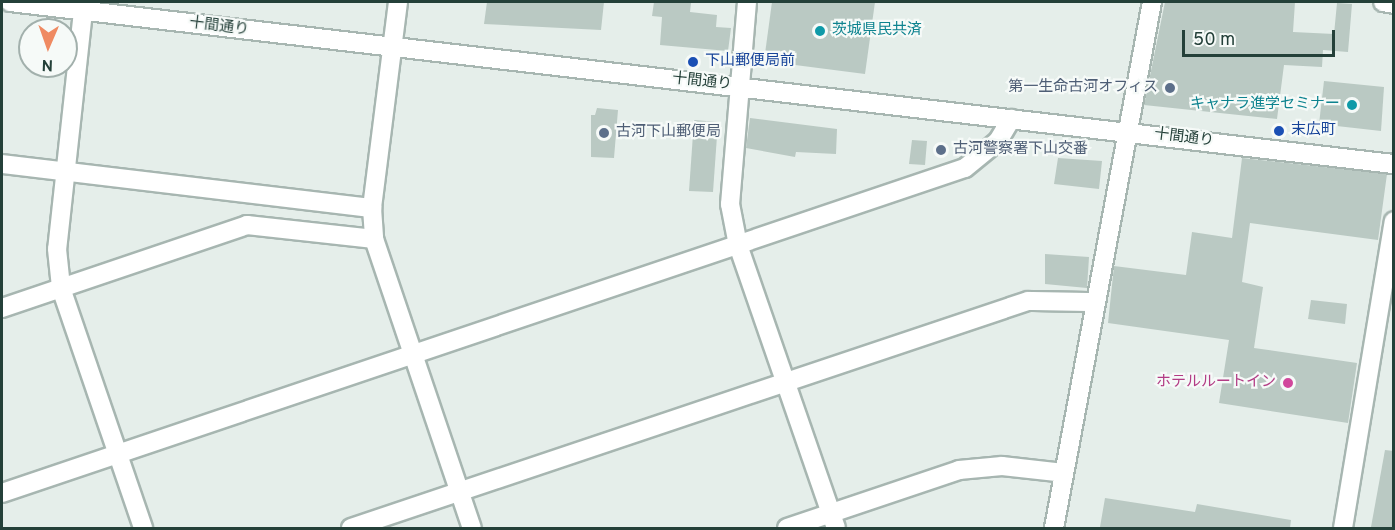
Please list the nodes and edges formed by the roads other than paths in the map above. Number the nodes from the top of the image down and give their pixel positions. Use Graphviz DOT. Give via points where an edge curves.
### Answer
graph roads {
  1 [pos="10,2"];
  2 [pos="398,2"];
  3 [pos="747,2"];
  4 [pos="1152,2"];
  5 [pos="1383,2"];
  6 [pos="1394,4"];
  7 [pos="83,6"];
  8 [pos="393,47"];
  9 [pos="739,86"];
  10 [pos="1011,119"];
  11 [pos="1128,131"];
  12 [pos="1394,164"];
  13 [pos="2,165"];
  14 [pos="63,172"];
  15 [pos="372,208"];
  16 [pos="1394,221"];
  17 [pos="374,239"];
  18 [pos="738,245"];
  19 [pos="61,288"];
  20 [pos="1093,302"];
  21 [pos="2,308"];
  22 [pos="414,355"];
  23 [pos="786,381"];
  24 [pos="117,453"];
  25 [pos="1064,473"];
  26 [pos="459,492"];
  27 [pos="2,494"];
  28 [pos="833,521"];
  29 [pos="143,528"];
  30 [pos="351,528"];
  31 [pos="471,528"];
  32 [pos="788,528"];
  33 [pos="1054,528"];
  34 [pos="1343,528"];
  1 -- 7 [label="street, 十間通り"];
  2 -- 8 [label="street"];
  3 -- 9 [label="street"];
  4 -- 11 [label="street"];
  5 -- 6 [label="street"];
  7 -- 8 [label="street, 十間通り"];
  7 -- 14 [label="street"];
  8 -- 9 [label="street, 十間通り"];
  8 -- 15 [label="street"];
  9 -- 10 [label="street, 十間通り"];
  9 -- 18 [label="street" via="730,204"];
  10 -- 11 [label="street, 十間通り"];
  10 -- 18 [label="street" via="998,141 965,168"];
  11 -- 12 [label="street, 十間通り"];
  11 -- 20 [label="street"];
  13 -- 14 [label="street"];
  14 -- 15 [label="street"];
  14 -- 19 [label="street" via="57,249"];
  15 -- 17 [label="street"];
  16 -- 34 [label="street"];
  17 -- 19 [label="street" via="247,225"];
  17 -- 22 [label="street"];
  18 -- 22 [label="street"];
  18 -- 23 [label="street"];
  19 -- 21 [label="street"];
  19 -- 24 [label="street"];
  20 -- 23 [label="street" via="1028,301"];
  20 -- 25 [label="street"];
  22 -- 24 [label="street"];
  22 -- 26 [label="street"];
  23 -- 26 [label="street"];
  23 -- 28 [label="street"];
  24 -- 27 [label="street"];
  24 -- 29 [label="street"];
  25 -- 28 [label="street" via="1002,466 959,470"];
  25 -- 33 [label="street"];
  26 -- 30 [label="street"];
  26 -- 31 [label="street"];
  28 -- 32 [label="street"];
}
